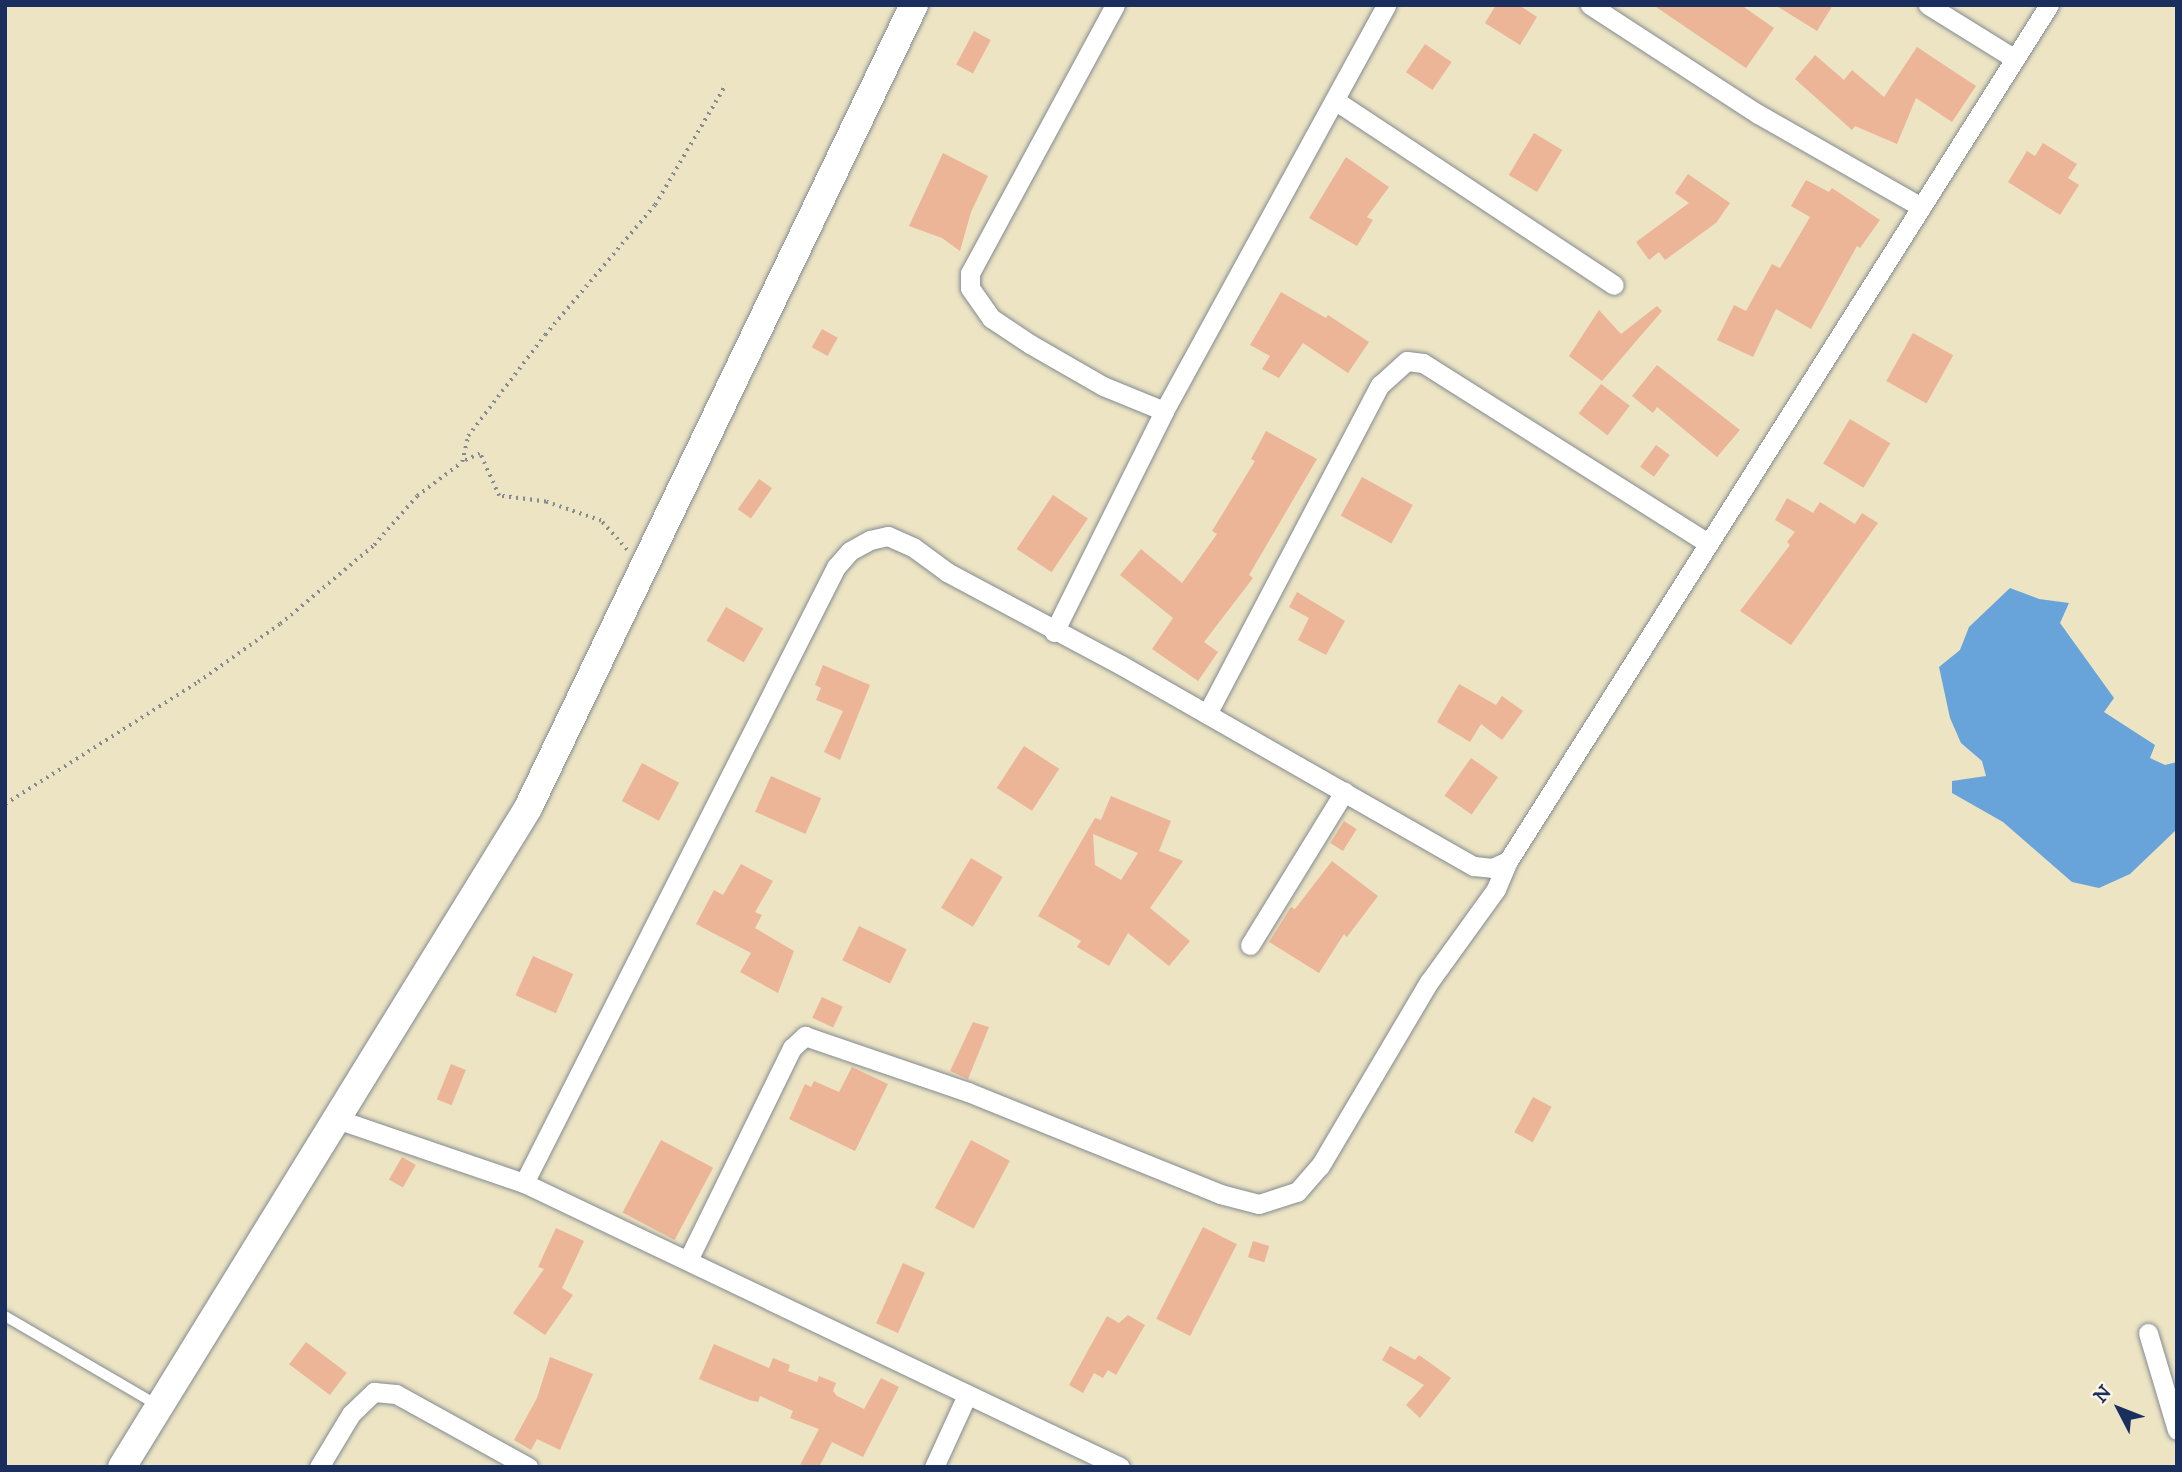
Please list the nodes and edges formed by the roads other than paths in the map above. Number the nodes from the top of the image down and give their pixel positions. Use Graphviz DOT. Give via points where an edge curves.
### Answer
graph roads {
  1 [pos="914,5"];
  2 [pos="1115,5"];
  3 [pos="1386,5"];
  4 [pos="1590,5"];
  5 [pos="1928,5"];
  6 [pos="2049,5"];
  7 [pos="2015,59"];
  8 [pos="1336,100"];
  9 [pos="1922,207"];
  10 [pos="1614,285"];
  11 [pos="1164,411"];
  12 [pos="1709,544"];
  13 [pos="1054,632"];
  14 [pos="1207,714"];
  15 [pos="1344,792"];
  16 [pos="1508,861"];
  17 [pos="1250,945"];
  18 [pos="337,1119"];
  19 [pos="524,1183"];
  20 [pos="689,1258"];
  21 [pos="5,1316"];
  22 [pos="2148,1333"];
  23 [pos="967,1395"];
  24 [pos="160,1406"];
  25 [pos="2177,1430"];
  26 [pos="122,1467"];
  27 [pos="319,1467"];
  28 [pos="528,1467"];
  29 [pos="934,1467"];
  30 [pos="1120,1467"];
  1 -- 18 [label="main road" via="528,808"];
  2 -- 11 [label="street" via="970,272 970,288 991,318 1030,344 1102,386"];
  3 -- 8 [label="street"];
  4 -- 9 [label="street" via="1758,114"];
  5 -- 7 [label="street"];
  6 -- 7 [label="street"];
  7 -- 9 [label="street"];
  8 -- 10 [label="street"];
  8 -- 11 [label="street"];
  9 -- 12 [label="street"];
  11 -- 13 [label="street"];
  12 -- 14 [label="street" via="1423,363 1407,361 1380,385"];
  12 -- 16 [label="street"];
  13 -- 14 [label="street"];
  13 -- 19 [label="street" via="888,536 850,551 836,567"];
  14 -- 15 [label="street"];
  15 -- 16 [label="street" via="1474,866 1492,868"];
  15 -- 17 [label="street"];
  16 -- 20 [label="street" via="1496,888 1429,982 1320,1167 1297,1192 1259,1204 1220,1194 968,1092 805,1036 792,1048"];
  18 -- 19 [label="street"];
  18 -- 24 [label="main road"];
  19 -- 20 [label="street"];
  20 -- 23 [label="street"];
  21 -- 24 [label="lane"];
  22 -- 25 [label="street"];
  23 -- 29 [label="street"];
  23 -- 30 [label="street"];
  24 -- 26 [label="main road"];
  27 -- 28 [label="street" via="351,1414 374,1392 396,1394"];
}
